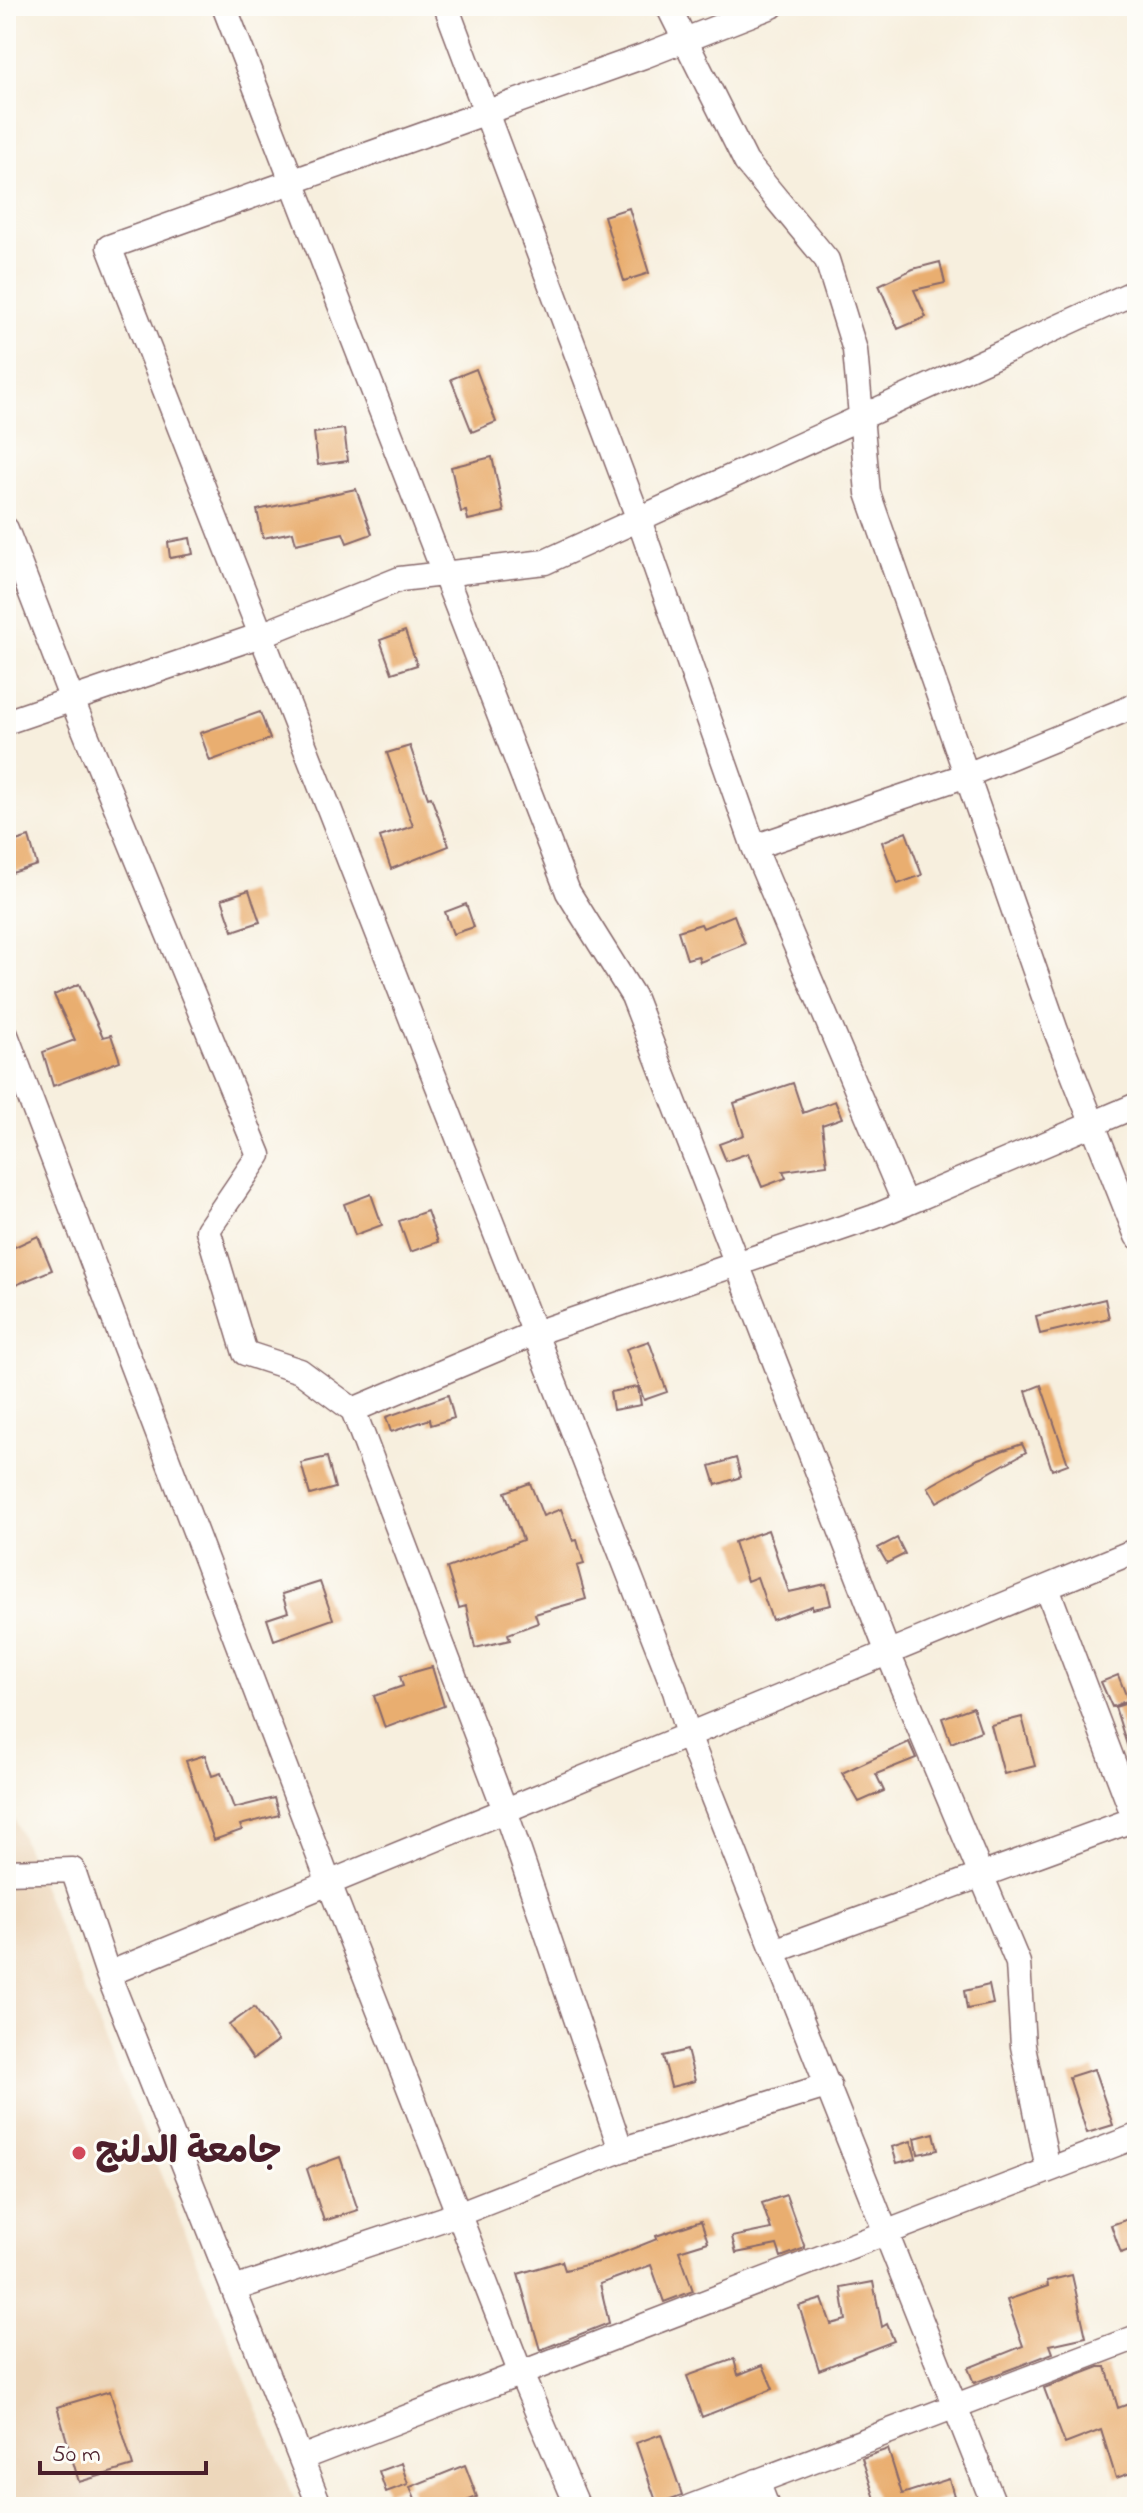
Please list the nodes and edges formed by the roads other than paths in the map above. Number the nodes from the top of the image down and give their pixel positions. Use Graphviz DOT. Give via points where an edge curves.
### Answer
graph roads {
  1 [pos="224,6"];
  2 [pos="446,6"];
  3 [pos="668,6"];
  4 [pos="772,6"];
  5 [pos="682,41"];
  6 [pos="486,112"];
  7 [pos="293,181"];
  8 [pos="1137,291"];
  9 [pos="861,420"];
  10 [pos="639,520"];
  11 [pos="6,529"];
  12 [pos="446,574"];
  13 [pos="261,635"];
  14 [pos="72,700"];
  15 [pos="1137,705"];
  16 [pos="6,722"];
  17 [pos="967,775"];
  18 [pos="754,847"];
  19 [pos="6,1035"];
  20 [pos="1137,1105"];
  21 [pos="1092,1123"];
  22 [pos="905,1204"];
  23 [pos="1137,1236"];
  24 [pos="736,1265"];
  25 [pos="535,1333"];
  26 [pos="353,1410"];
  27 [pos="1137,1550"];
  28 [pos="1047,1588"];
  29 [pos="888,1653"];
  30 [pos="688,1735"];
  31 [pos="505,1810"];
  32 [pos="1136,1822"];
  33 [pos="6,1872"];
  34 [pos="982,1877"];
  35 [pos="329,1883"];
  36 [pos="774,1951"];
  37 [pos="108,1974"];
  38 [pos="829,2085"];
  39 [pos="1137,2136"];
  40 [pos="621,2150"];
  41 [pos="1053,2168"];
  42 [pos="458,2214"];
  43 [pos="887,2232"];
  44 [pos="234,2289"];
  45 [pos="1137,2337"];
  46 [pos="521,2374"];
  47 [pos="955,2406"];
  48 [pos="301,2458"];
  49 [pos="757,2481"];
  50 [pos="320,2507"];
  51 [pos="578,2507"];
  52 [pos="690,2507"];
  53 [pos="767,2507"];
  54 [pos="995,2507"];
  1 -- 7 [label="street"];
  2 -- 6 [label="street"];
  3 -- 5 [label="street"];
  4 -- 5 [label="street"];
  5 -- 6 [label="street"];
  5 -- 9 [label="street" via="746,162 827,260 855,350"];
  6 -- 7 [label="street"];
  6 -- 10 [label="street"];
  7 -- 12 [label="street"];
  7 -- 13 [label="street" via="109,247"];
  8 -- 9 [label="street"];
  9 -- 10 [label="street"];
  9 -- 17 [label="street" via="868,493"];
  10 -- 12 [label="street" via="545,562"];
  10 -- 18 [label="street"];
  11 -- 14 [label="street"];
  12 -- 13 [label="street" via="400,579"];
  12 -- 24 [label="street" via="568,892 633,996"];
  13 -- 14 [label="street"];
  13 -- 25 [label="street"];
  14 -- 16 [label="street"];
  14 -- 26 [label="street" via="259,1155 208,1230 245,1353 300,1371"];
  15 -- 17 [label="street"];
  17 -- 18 [label="street"];
  17 -- 21 [label="street"];
  18 -- 22 [label="street"];
  19 -- 35 [label="street"];
  20 -- 21 [label="street"];
  21 -- 22 [label="street"];
  21 -- 23 [label="street"];
  22 -- 24 [label="street"];
  24 -- 25 [label="street"];
  24 -- 29 [label="street"];
  25 -- 26 [label="street"];
  25 -- 30 [label="street"];
  26 -- 31 [label="street"];
  27 -- 28 [label="street"];
  28 -- 29 [label="street"];
  28 -- 32 [label="street"];
  29 -- 30 [label="street"];
  29 -- 34 [label="street"];
  30 -- 31 [label="street"];
  30 -- 36 [label="street"];
  31 -- 35 [label="street"];
  31 -- 40 [label="street"];
  32 -- 34 [label="street"];
  33 -- 37 [label="street" via="73,1870"];
  34 -- 36 [label="street"];
  34 -- 41 [label="street" via="1018,1963 1023,2046 1046,2159"];
  35 -- 37 [label="street"];
  35 -- 42 [label="street"];
  36 -- 38 [label="street"];
  37 -- 44 [label="street"];
  38 -- 40 [label="street"];
  38 -- 43 [label="street"];
  39 -- 41 [label="street"];
  40 -- 42 [label="street"];
  41 -- 43 [label="street"];
  42 -- 44 [label="street"];
  42 -- 46 [label="street"];
  43 -- 46 [label="street"];
  43 -- 47 [label="street"];
  44 -- 48 [label="street"];
  45 -- 47 [label="street"];
  46 -- 48 [label="street"];
  46 -- 51 [label="street"];
  47 -- 49 [label="street"];
  47 -- 54 [label="street"];
  48 -- 50 [label="street"];
  49 -- 52 [label="street"];
  49 -- 53 [label="street"];
}
